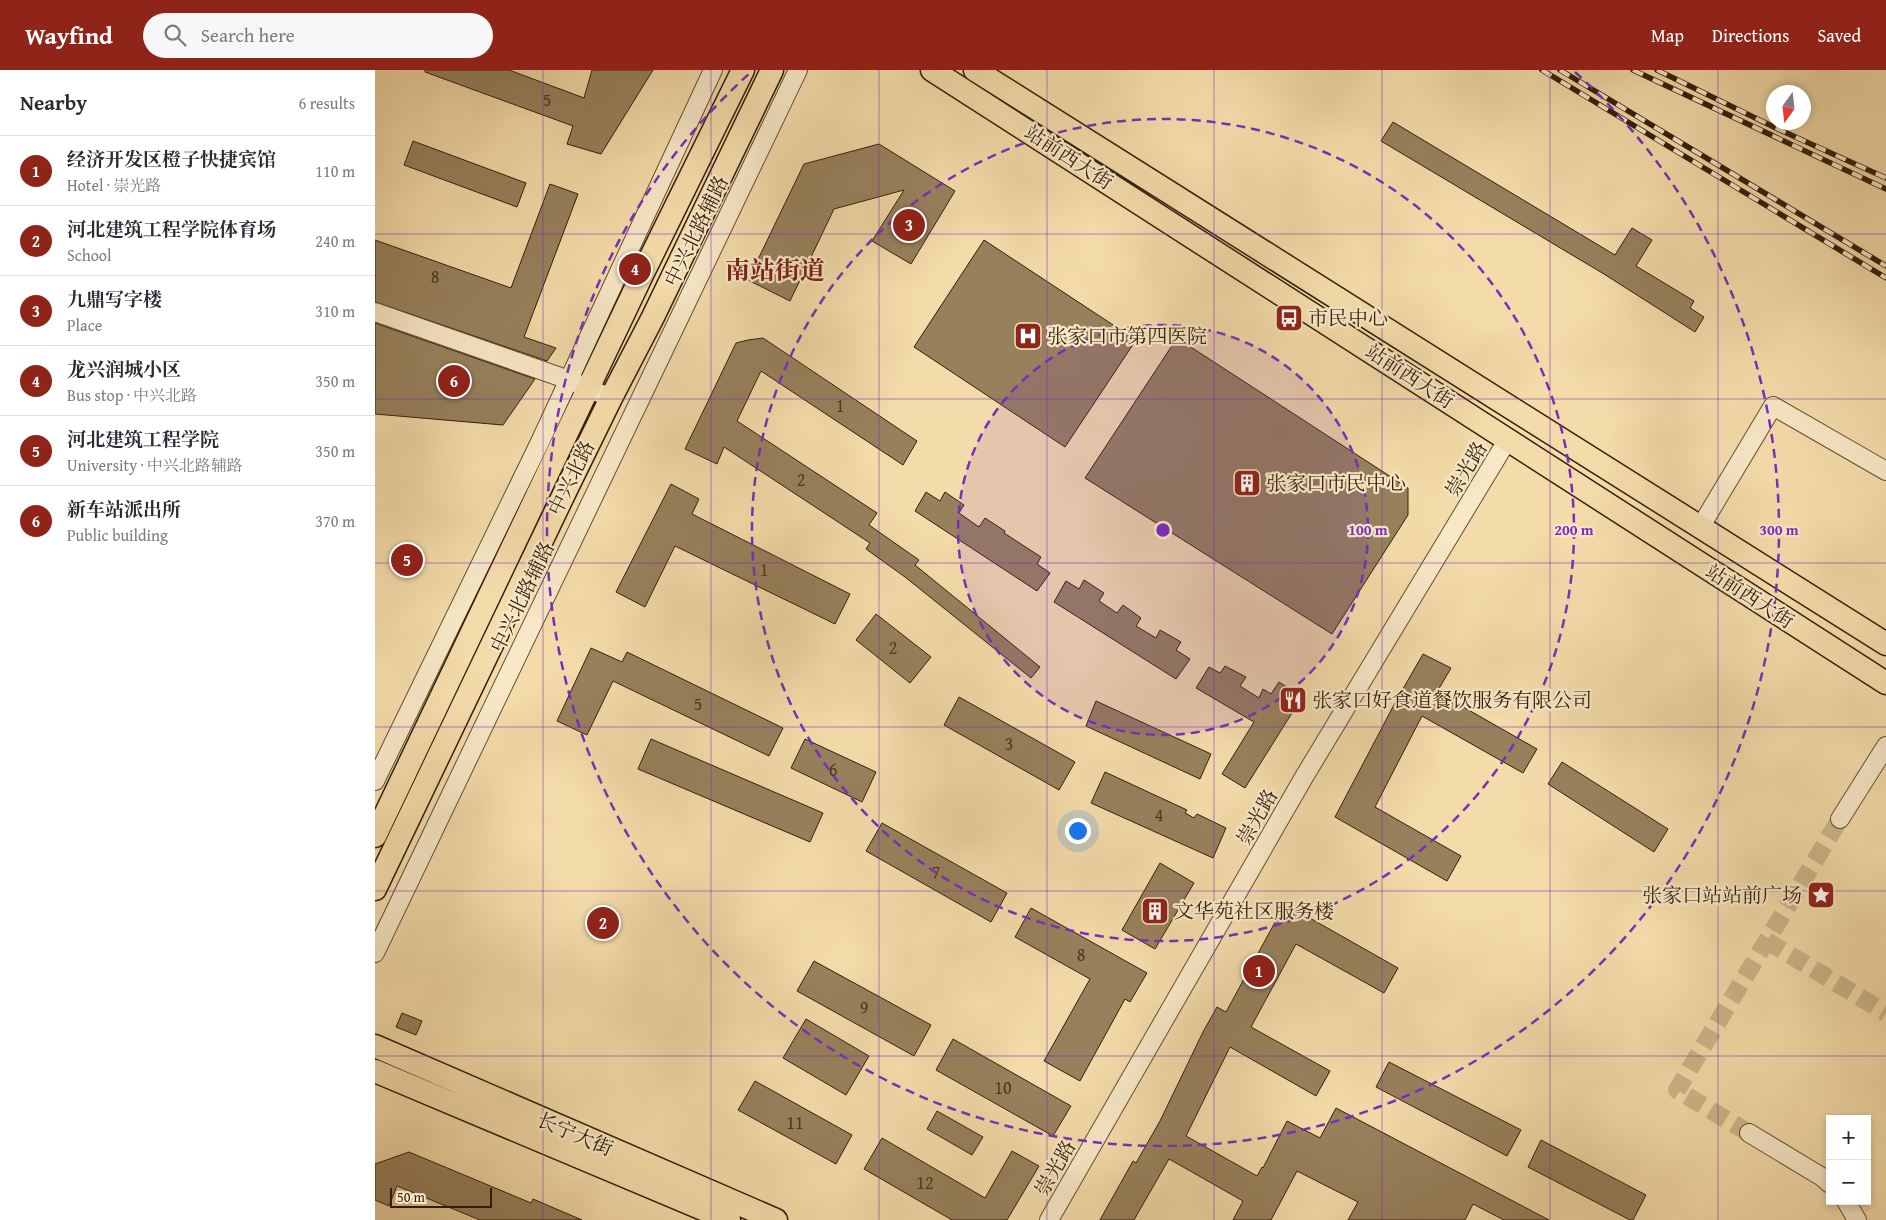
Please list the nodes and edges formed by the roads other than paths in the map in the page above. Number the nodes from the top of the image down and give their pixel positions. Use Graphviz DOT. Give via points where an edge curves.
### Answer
graph roads {
  1 [pos="713,70"];
  2 [pos="743,70"];
  3 [pos="772,70"];
  4 [pos="798,70"];
  5 [pos="932,70"];
  6 [pos="975,70"];
  7 [pos="375,312"];
  8 [pos="579,384"];
  9 [pos="611,398"];
  10 [pos="1509,440"];
  11 [pos="1886,471"];
  12 [pos="1701,526"];
  13 [pos="1804,592"];
  14 [pos="1787,620"];
  15 [pos="1886,644"];
  16 [pos="1886,683"];
  17 [pos="1886,746"];
  18 [pos="375,781"];
  19 [pos="1840,819"];
  20 [pos="375,836"];
  21 [pos="375,889"];
  22 [pos="375,953"];
  23 [pos="375,1046"];
  24 [pos="375,1071"];
  25 [pos="1749,1133"];
  26 [pos="1826,1180"];
  27 [pos="1848,1205"];
  28 [pos="729,1220"];
  29 [pos="776,1220"];
  30 [pos="1049,1220"];
  31 [pos="1857,1220"];
  1 -- 8 [label="street"];
  2 -- 8 [label="main road, 中兴北路" via="642,275"];
  3 -- 9 [label="main road, 中兴北路"];
  4 -- 22 [label="street, 中兴北路辅路"];
  5 -- 10 [label="main road, 站前西大街"];
  6 -- 12 [label="main road, 站前西大街"];
  7 -- 8 [label="street"];
  8 -- 9 [label="street"];
  8 -- 18 [label="street"];
  8 -- 20 [label="main road, 中兴北路"];
  9 -- 21 [label="main road, 中兴北路"];
  10 -- 14 [label="main road, 站前西大街"];
  10 -- 30 [label="street, 崇光路" via="1304,777"];
  11 -- 12 [label="street" via="1773,406"];
  12 -- 13 [label="main road, 站前西大街"];
  13 -- 14 [label="main road"];
  13 -- 15 [label="main road, 站前西大街"];
  14 -- 16 [label="main road, 站前西大街"];
  17 -- 19 [label="street"];
  23 -- 29 [label="main road, 长宁大街"];
  24 -- 28 [label="main road, 长宁大街"];
  25 -- 26 [label="street"];
  27 -- 31 [label="street"];
}
